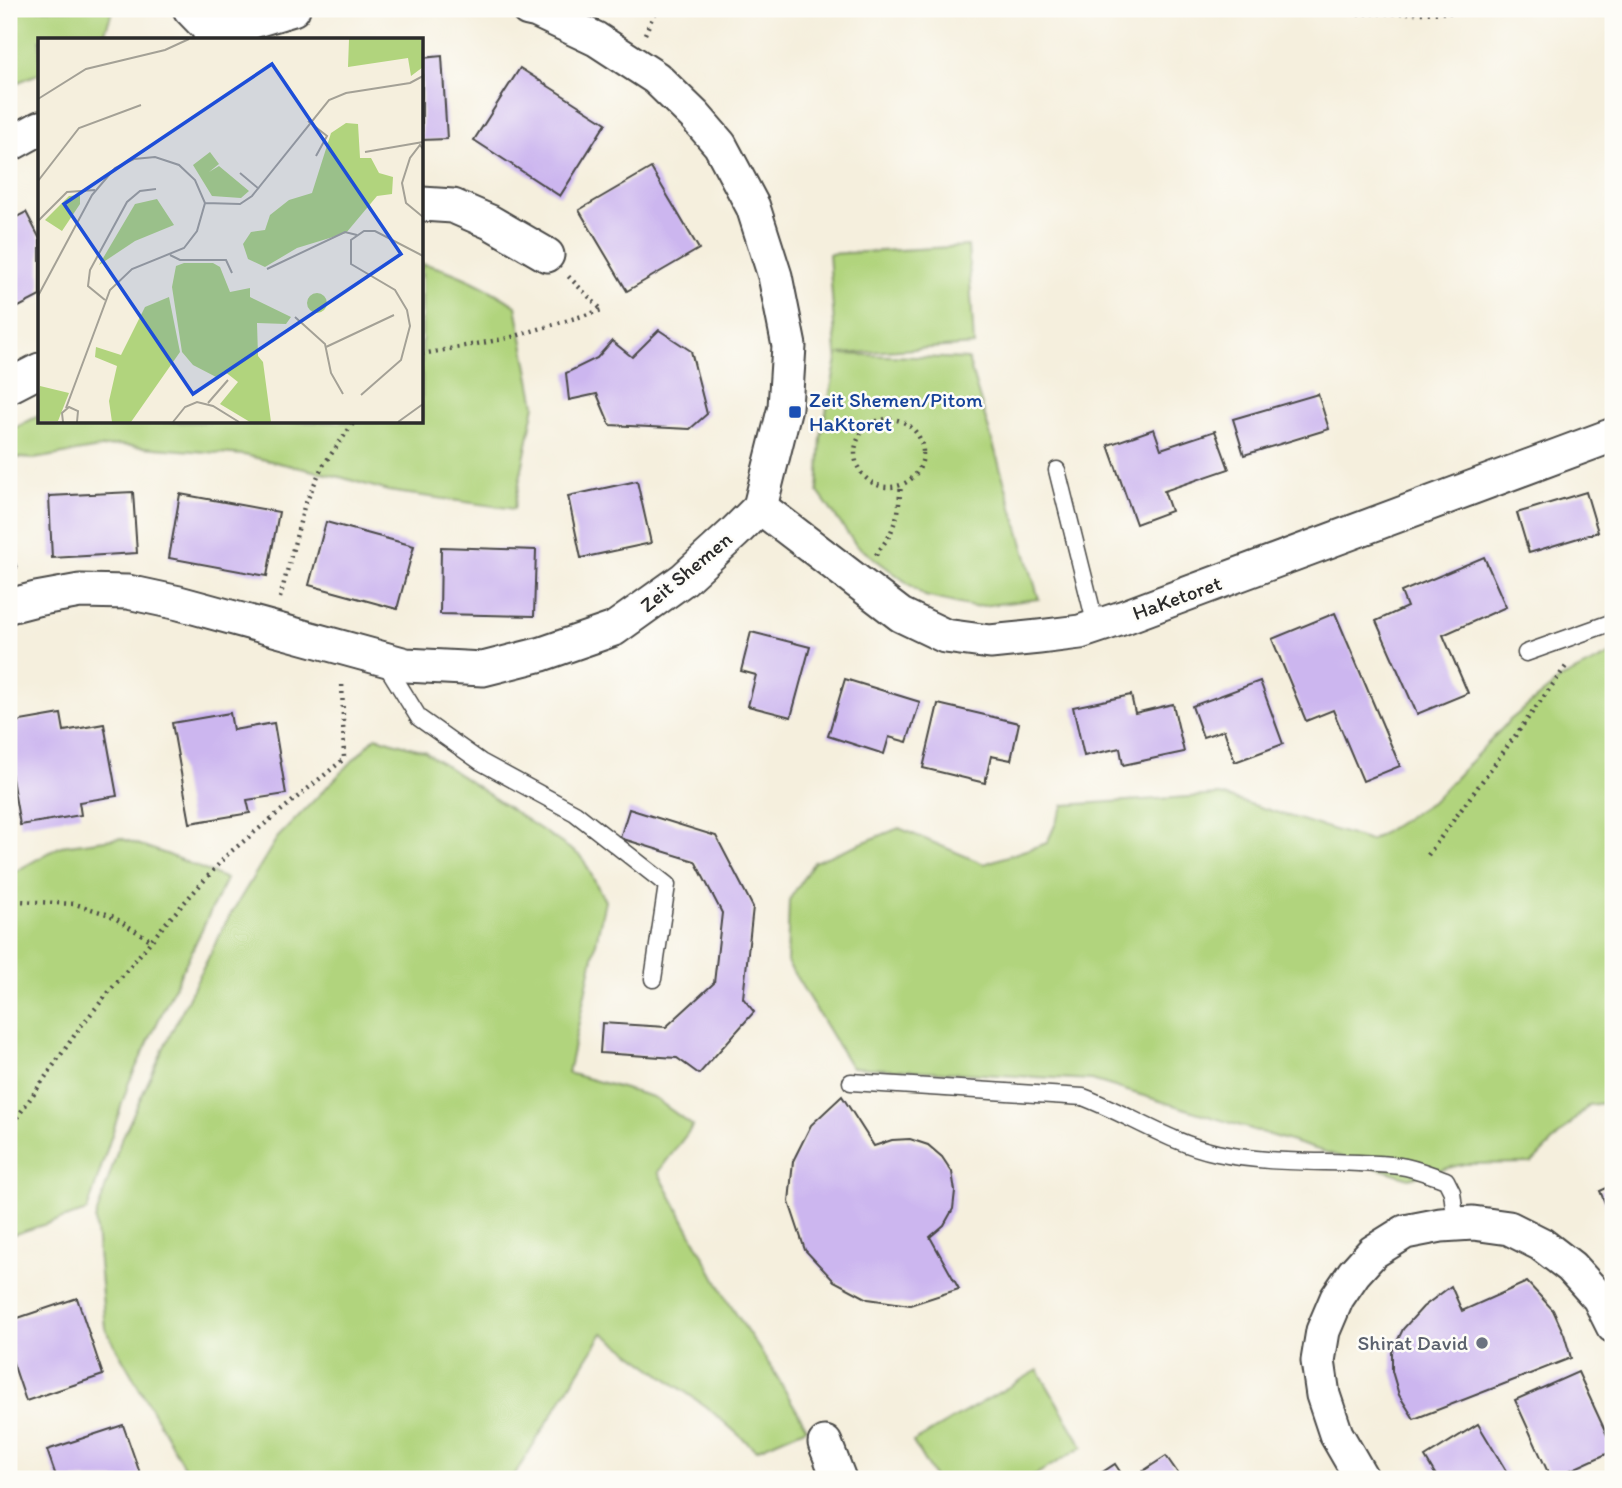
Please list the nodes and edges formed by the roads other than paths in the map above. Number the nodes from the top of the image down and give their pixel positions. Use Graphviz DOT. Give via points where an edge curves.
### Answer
graph roads {
  1 [pos="190,9"];
  2 [pos="293,9"];
  3 [pos="528,9"];
  4 [pos="212,38"];
  5 [pos="215,38"];
  6 [pos="38,129"];
  7 [pos="9,145"];
  8 [pos="424,204"];
  9 [pos="547,255"];
  10 [pos="38,371"];
  11 [pos="9,386"];
  12 [pos="1611,442"];
  13 [pos="1057,470"];
  14 [pos="760,507"];
  15 [pos="9,607"];
  16 [pos="1613,622"];
  17 [pos="1096,626"];
  18 [pos="1526,653"];
  19 [pos="382,659"];
  20 [pos="653,979"];
  21 [pos="851,1082"];
  22 [pos="1456,1224"];
  23 [pos="1613,1326"];
  24 [pos="825,1443"];
  25 [pos="839,1479"];
  26 [pos="1362,1479"];
  1 -- 4 [label="street"];
  2 -- 5 [label="street"];
  3 -- 14 [label="street" via="596,39 656,78 720,145 753,207 775,276 789,346 785,407"];
  6 -- 7 [label="street"];
  8 -- 9 [label="street" via="453,206"];
  10 -- 11 [label="street"];
  12 -- 17 [label="street, HaKetoret"];
  13 -- 17 [label="lane"];
  14 -- 17 [label="street, HaKetoret" via="901,615 945,636 990,642 1080,632"];
  14 -- 19 [label="street, Zeit Shemen" via="684,579 614,629 483,669 406,665"];
  15 -- 19 [label="street, Zeit Shemen" via="80,591 128,592"];
  16 -- 18 [label="lane"];
  19 -- 20 [label="lane" via="419,718 481,762 575,813 667,885"];
  21 -- 22 [label="lane" via="1083,1097 1215,1153 1402,1166 1446,1180"];
  22 -- 23 [label="street" via="1509,1228 1541,1244 1571,1267 1599,1298"];
  22 -- 26 [label="street" via="1405,1231 1373,1252 1337,1298 1323,1331 1318,1361 1323,1395 1336,1434"];
  24 -- 25 [label="street"];
}
